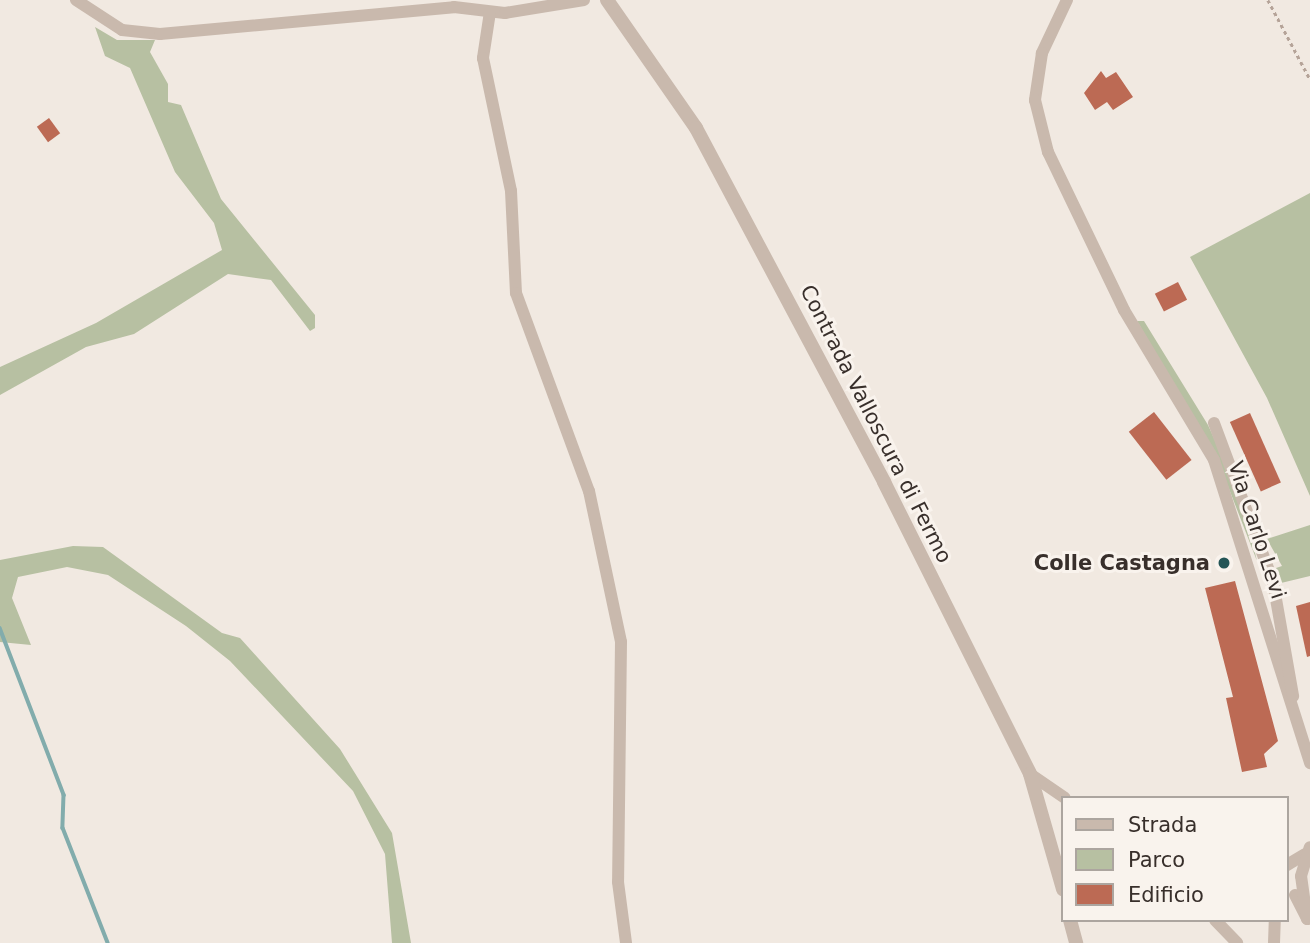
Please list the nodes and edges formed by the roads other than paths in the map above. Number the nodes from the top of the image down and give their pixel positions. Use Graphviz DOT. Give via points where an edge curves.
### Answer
graph roads {
  1 [pos="76,0"];
  2 [pos="584,0"];
  3 [pos="607,0"];
  4 [pos="1067,0"];
  5 [pos="490,12"];
  6 [pos="1214,423"];
  7 [pos="1293,696"];
  8 [pos="1310,763"];
  9 [pos="1030,774"];
  10 [pos="1062,796"];
  11 [pos="1308,850"];
  12 [pos="1290,873"];
  13 [pos="1062,886"];
  14 [pos="1293,895"];
  15 [pos="1071,922"];
  16 [pos="1216,922"];
  17 [pos="1275,922"];
  18 [pos="1309,922"];
  19 [pos="626,943"];
  20 [pos="1076,943"];
  21 [pos="1237,943"];
  22 [pos="1274,943"];
  1 -- 5 [label="street" via="121,30 142,34 454,7"];
  2 -- 5 [label="street"];
  3 -- 9 [label="street, Contrada Valloscura di Fermo" via="724,178"];
  4 -- 7 [label="street, Via Carlo Levi" via="1042,53 1035,100 1048,152 1124,310 1214,460"];
  5 -- 19 [label="street" via="483,58 511,191 516,293 580,461 619,630 618,882"];
  6 -- 7 [label="street, Via Carlo Levi" via="1273,582"];
  7 -- 8 [label="street, Via Carlo Levi"];
  9 -- 10 [label="street"];
  9 -- 13 [label="street, Contrada Valloscura di Fermo"];
  11 -- 12 [label="street"];
  12 -- 14 [label="street"];
  14 -- 18 [label="street"];
  15 -- 20 [label="street"];
  16 -- 21 [label="street"];
  17 -- 22 [label="street"];
}
